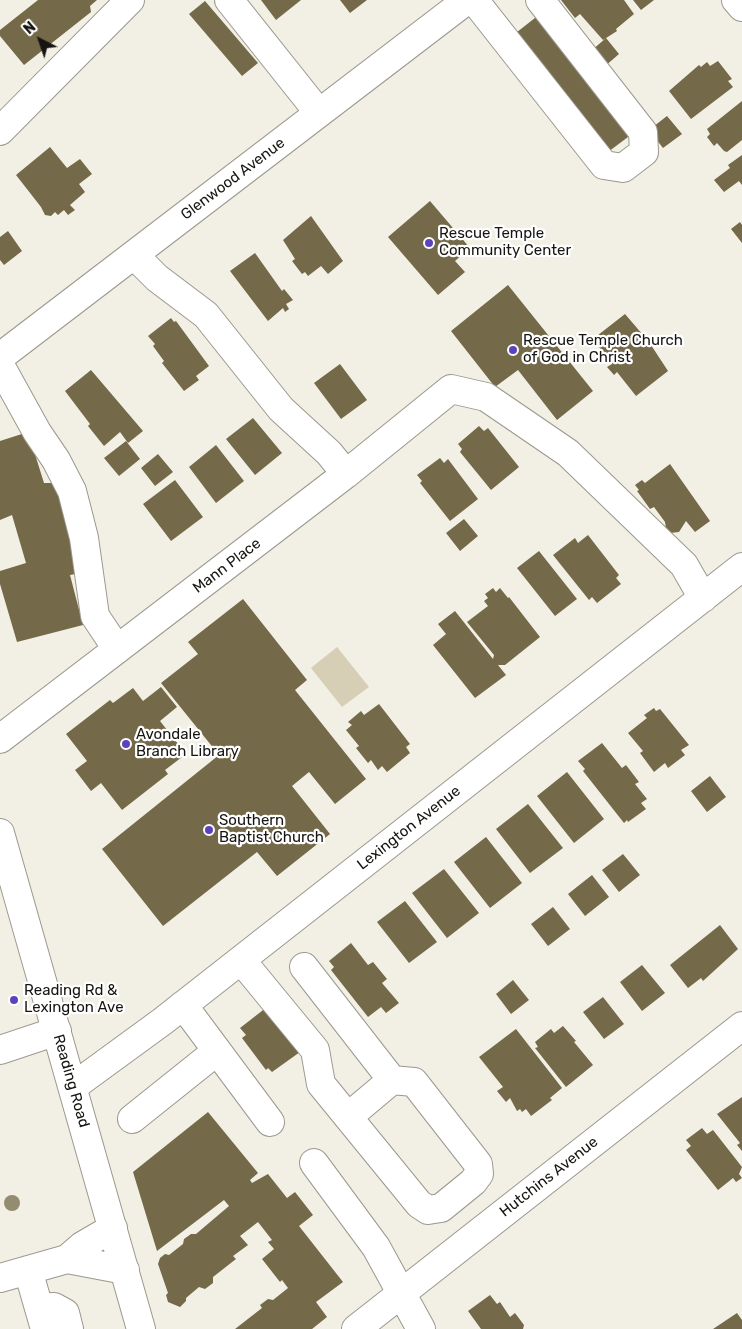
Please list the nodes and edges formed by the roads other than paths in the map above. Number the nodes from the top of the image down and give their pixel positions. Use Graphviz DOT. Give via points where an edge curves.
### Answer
graph roads {
  1 [pos="130,0"];
  2 [pos="229,0"];
  3 [pos="467,0"];
  4 [pos="474,0"];
  5 [pos="540,0"];
  6 [pos="736,0"];
  7 [pos="742,8"];
  8 [pos="319,113"];
  9 [pos="0,131"];
  10 [pos="134,255"];
  11 [pos="0,358"];
  12 [pos="0,365"];
  13 [pos="346,474"];
  14 [pos="742,567"];
  15 [pos="703,598"];
  16 [pos="117,650"];
  17 [pos="0,739"];
  18 [pos="0,833"];
  19 [pos="241,960"];
  20 [pos="304,967"];
  21 [pos="183,1005"];
  22 [pos="742,1026"];
  23 [pos="57,1031"];
  24 [pos="0,1050"];
  25 [pos="217,1051"];
  26 [pos="392,1080"];
  27 [pos="74,1086"];
  28 [pos="348,1117"];
  29 [pos="132,1119"];
  30 [pos="270,1122"];
  31 [pos="314,1163"];
  32 [pos="113,1228"];
  33 [pos="67,1258"];
  34 [pos="28,1270"];
  35 [pos="125,1270"];
  36 [pos="0,1278"];
  37 [pos="400,1294"];
  38 [pos="42,1318"];
  39 [pos="69,1329"];
  40 [pos="141,1329"];
  41 [pos="356,1329"];
  42 [pos="421,1329"];
  1 -- 9 [label="street"];
  2 -- 8 [label="street"];
  3 -- 8 [label="street, Glenwood Avenue"];
  4 -- 5 [label="street" via="604,165 623,168 644,152 643,132"];
  6 -- 7 [label="street"];
  8 -- 10 [label="street, Glenwood Avenue"];
  10 -- 11 [label="street, Glenwood Avenue"];
  10 -- 13 [label="street" via="157,278 206,315 282,409 329,453"];
  12 -- 16 [label="street" via="72,491 84,538 95,616"];
  13 -- 15 [label="street, Mann Place" via="451,389 486,397 568,453 684,565"];
  13 -- 16 [label="street, Mann Place"];
  14 -- 15 [label="street, Lexington Avenue"];
  15 -- 19 [label="street, Lexington Avenue"];
  16 -- 17 [label="street, Mann Place"];
  18 -- 23 [label="street, Reading Road"];
  19 -- 21 [label="street, Lexington Avenue"];
  19 -- 28 [label="street" via="315,1050 321,1084"];
  20 -- 26 [label="street"];
  21 -- 25 [label="street"];
  21 -- 27 [label="street, Lexington Avenue"];
  22 -- 37 [label="street, Hutchins Avenue"];
  23 -- 24 [label="street"];
  23 -- 27 [label="street, Reading Road"];
  25 -- 29 [label="street"];
  25 -- 30 [label="street"];
  26 -- 28 [label="street"];
  26 -- 28 [label="street" via="414,1082 478,1164 479,1174 473,1182 441,1208 428,1210 419,1204"];
  27 -- 32 [label="street, Reading Road"];
  31 -- 37 [label="street" via="376,1247"];
  32 -- 33 [label="street"];
  32 -- 35 [label="street, Reading Road"];
  33 -- 34 [label="street"];
  33 -- 35 [label="street"];
  34 -- 36 [label="street"];
  34 -- 38 [label="street"];
  35 -- 40 [label="street, Reading Road"];
  37 -- 41 [label="street, Hutchins Avenue"];
  37 -- 42 [label="street"];
  38 -- 39 [label="street" via="54,1307 65,1314"];
}
